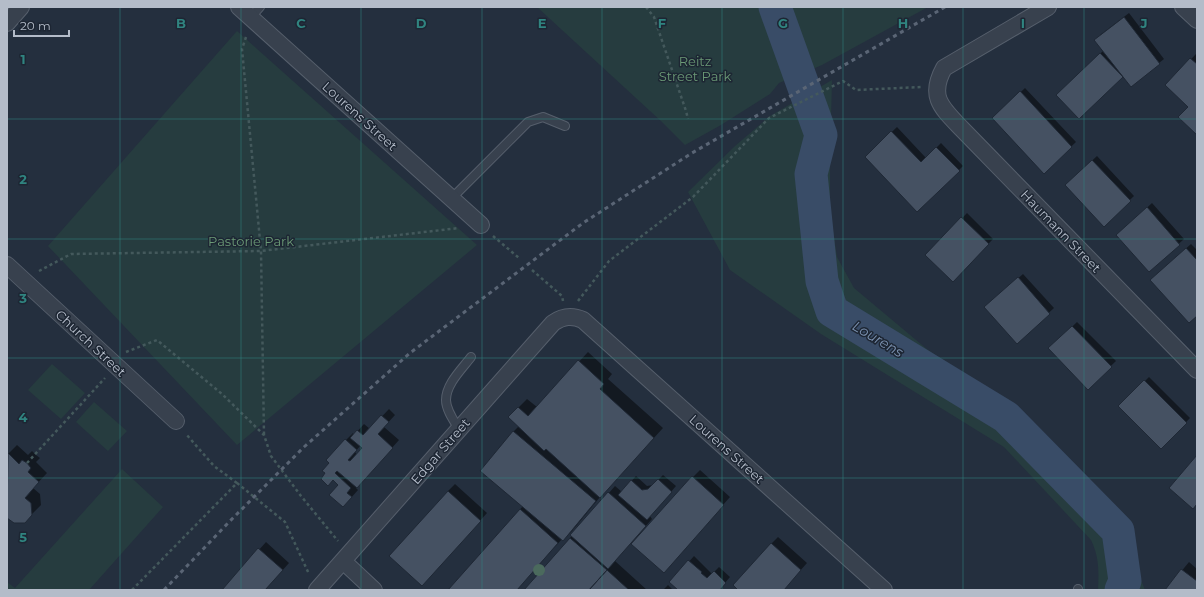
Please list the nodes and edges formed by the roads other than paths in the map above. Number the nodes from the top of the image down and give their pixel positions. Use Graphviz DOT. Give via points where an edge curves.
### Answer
graph roads {
  1 [pos="21,7"];
  2 [pos="1048,7"];
  3 [pos="1184,7"];
  4 [pos="250,10"];
  5 [pos="1197,20"];
  6 [pos="7,23"];
  7 [pos="565,126"];
  8 [pos="452,198"];
  9 [pos="481,225"];
  10 [pos="7,265"];
  11 [pos="565,317"];
  12 [pos="471,357"];
  13 [pos="1197,370"];
  14 [pos="176,422"];
  15 [pos="459,429"];
  16 [pos="346,558"];
  17 [pos="314,583"];
  18 [pos="374,590"];
  19 [pos="884,590"];
  1 -- 6 [label="street"];
  2 -- 13 [label="street, Haumann Street" via="944,68 937,87 939,103"];
  3 -- 5 [label="street"];
  4 -- 8 [label="street, Lourens Street"];
  7 -- 8 [label="lane" via="543,117 528,122"];
  8 -- 9 [label="street, Lourens Street"];
  10 -- 14 [label="street, Church Street"];
  11 -- 15 [label="street, Edgar Street" via="553,323"];
  11 -- 19 [label="street, Lourens Street" via="584,320"];
  12 -- 15 [label="lane" via="447,392 448,409"];
  15 -- 16 [label="street, Edgar Street"];
  16 -- 17 [label="street, Edgar Street"];
  16 -- 18 [label="street"];
}
